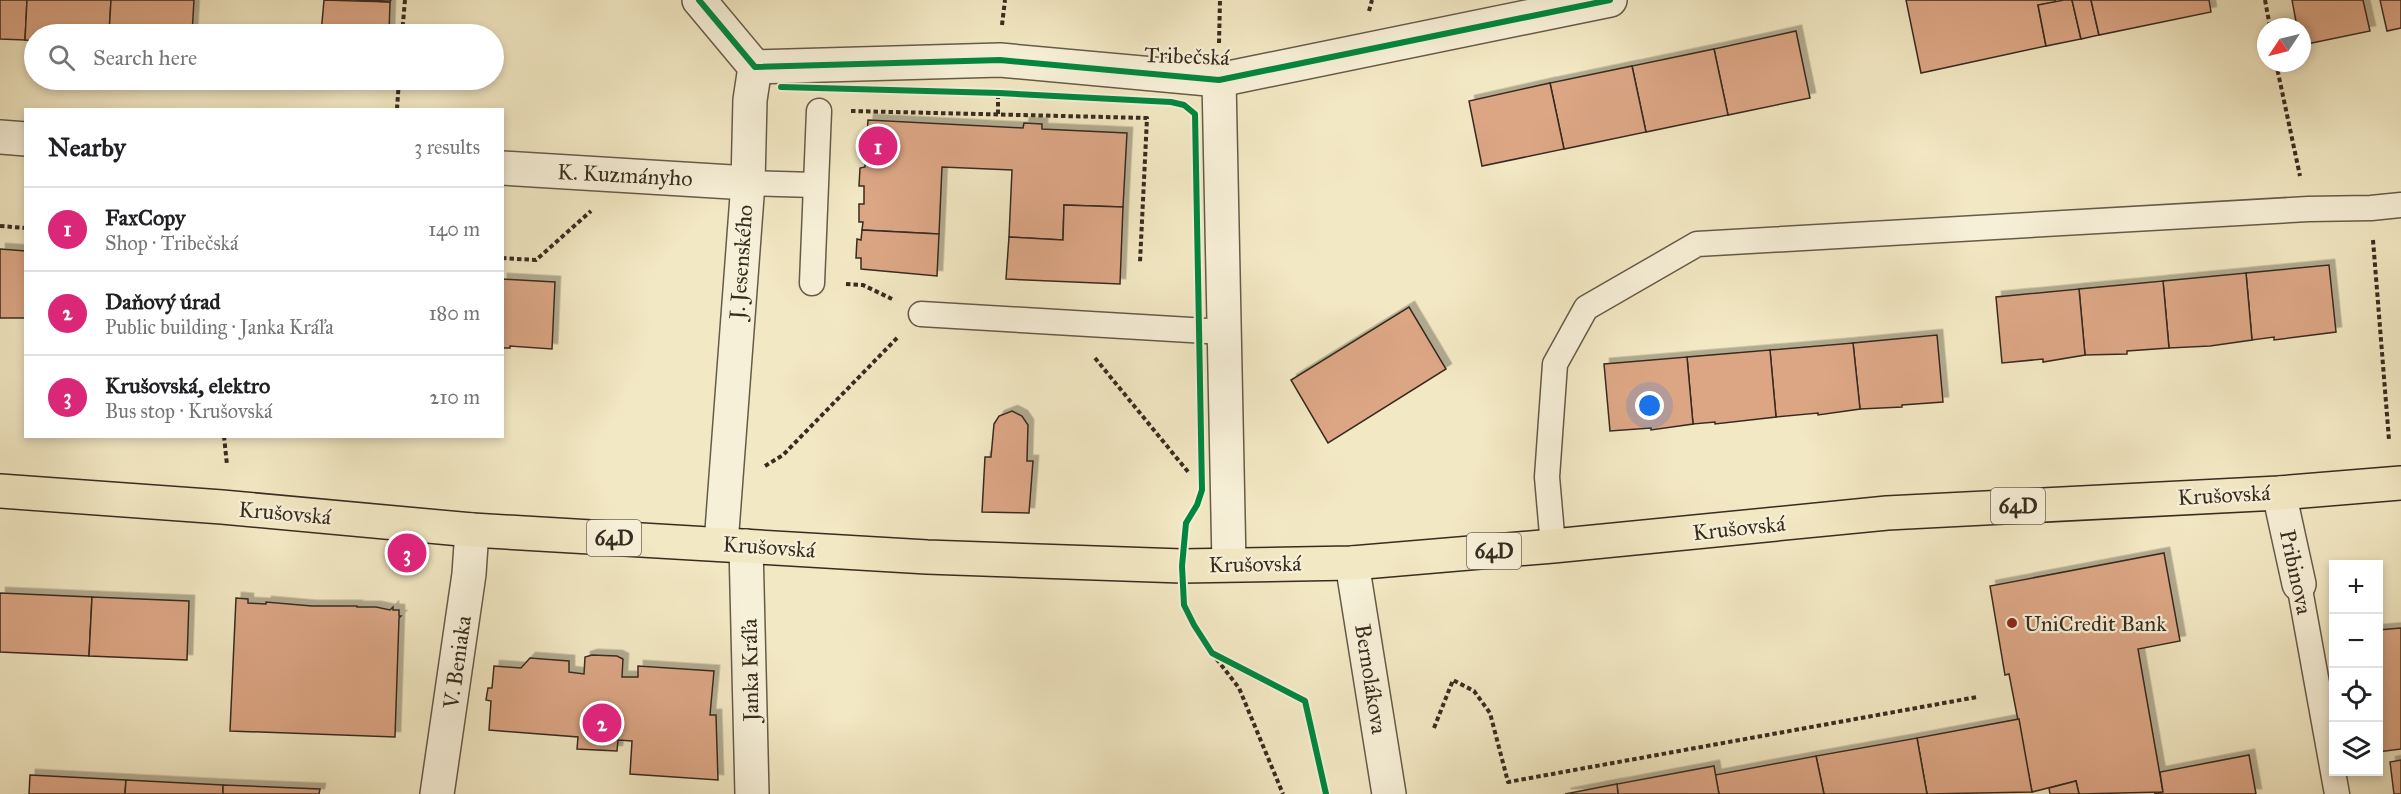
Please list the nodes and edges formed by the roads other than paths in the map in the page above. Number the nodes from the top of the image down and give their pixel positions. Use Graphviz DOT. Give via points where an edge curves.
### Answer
graph roads {
  1 [pos="699,0"];
  2 [pos="1610,0"];
  3 [pos="755,67"];
  4 [pos="1219,80"];
  5 [pos="819,111"];
  6 [pos="0,137"];
  7 [pos="24,139"];
  8 [pos="504,168"];
  9 [pos="748,183"];
  10 [pos="815,185"];
  11 [pos="2401,206"];
  12 [pos="812,283"];
  13 [pos="921,314"];
  14 [pos="1224,332"];
  15 [pos="2401,483"];
  16 [pos="0,491"];
  17 [pos="2278,493"];
  18 [pos="472,530"];
  19 [pos="734,545"];
  20 [pos="1553,546"];
  21 [pos="1352,563"];
  22 [pos="1229,564"];
  23 [pos="2299,584"];
  24 [pos="438,794"];
  25 [pos="752,794"];
  26 [pos="1389,794"];
  27 [pos="2337,794"];
  1 -- 3 [label="street"];
  2 -- 4 [label="street, Tribečská"];
  3 -- 4 [label="street, Tribečská" via="1000,60"];
  3 -- 9 [label="street, J. Jesenského" via="750,100"];
  4 -- 14 [label="street"];
  5 -- 10 [label="lane"];
  6 -- 7 [label="street"];
  8 -- 9 [label="street, K. Kuzmányho"];
  9 -- 10 [label="lane"];
  9 -- 19 [label="street, J. Jesenského"];
  10 -- 12 [label="lane"];
  11 -- 20 [label="lane" via="2308,208 1697,244 1586,308 1556,364 1547,477"];
  13 -- 14 [label="lane"];
  14 -- 22 [label="street"];
  15 -- 17 [label="main road, Krušovská / 64D"];
  16 -- 18 [label="main road, Krušovská / 64D"];
  17 -- 20 [label="main road, Krušovská / 64D" via="1887,513"];
  17 -- 23 [label="street, Pribinova"];
  18 -- 19 [label="main road, Krušovská / 64D"];
  18 -- 24 [label="street, V. Beniaka" via="470,574"];
  19 -- 22 [label="main road, Krušovská / 64D" via="939,557 1182,566"];
  19 -- 25 [label="street, Janka Kráľa"];
  20 -- 21 [label="main road, Krušovská / 64D"];
  21 -- 22 [label="main road, Krušovská / 64D"];
  21 -- 26 [label="street, Bernolákova"];
  23 -- 27 [label="lane, Pribinova"];
}
